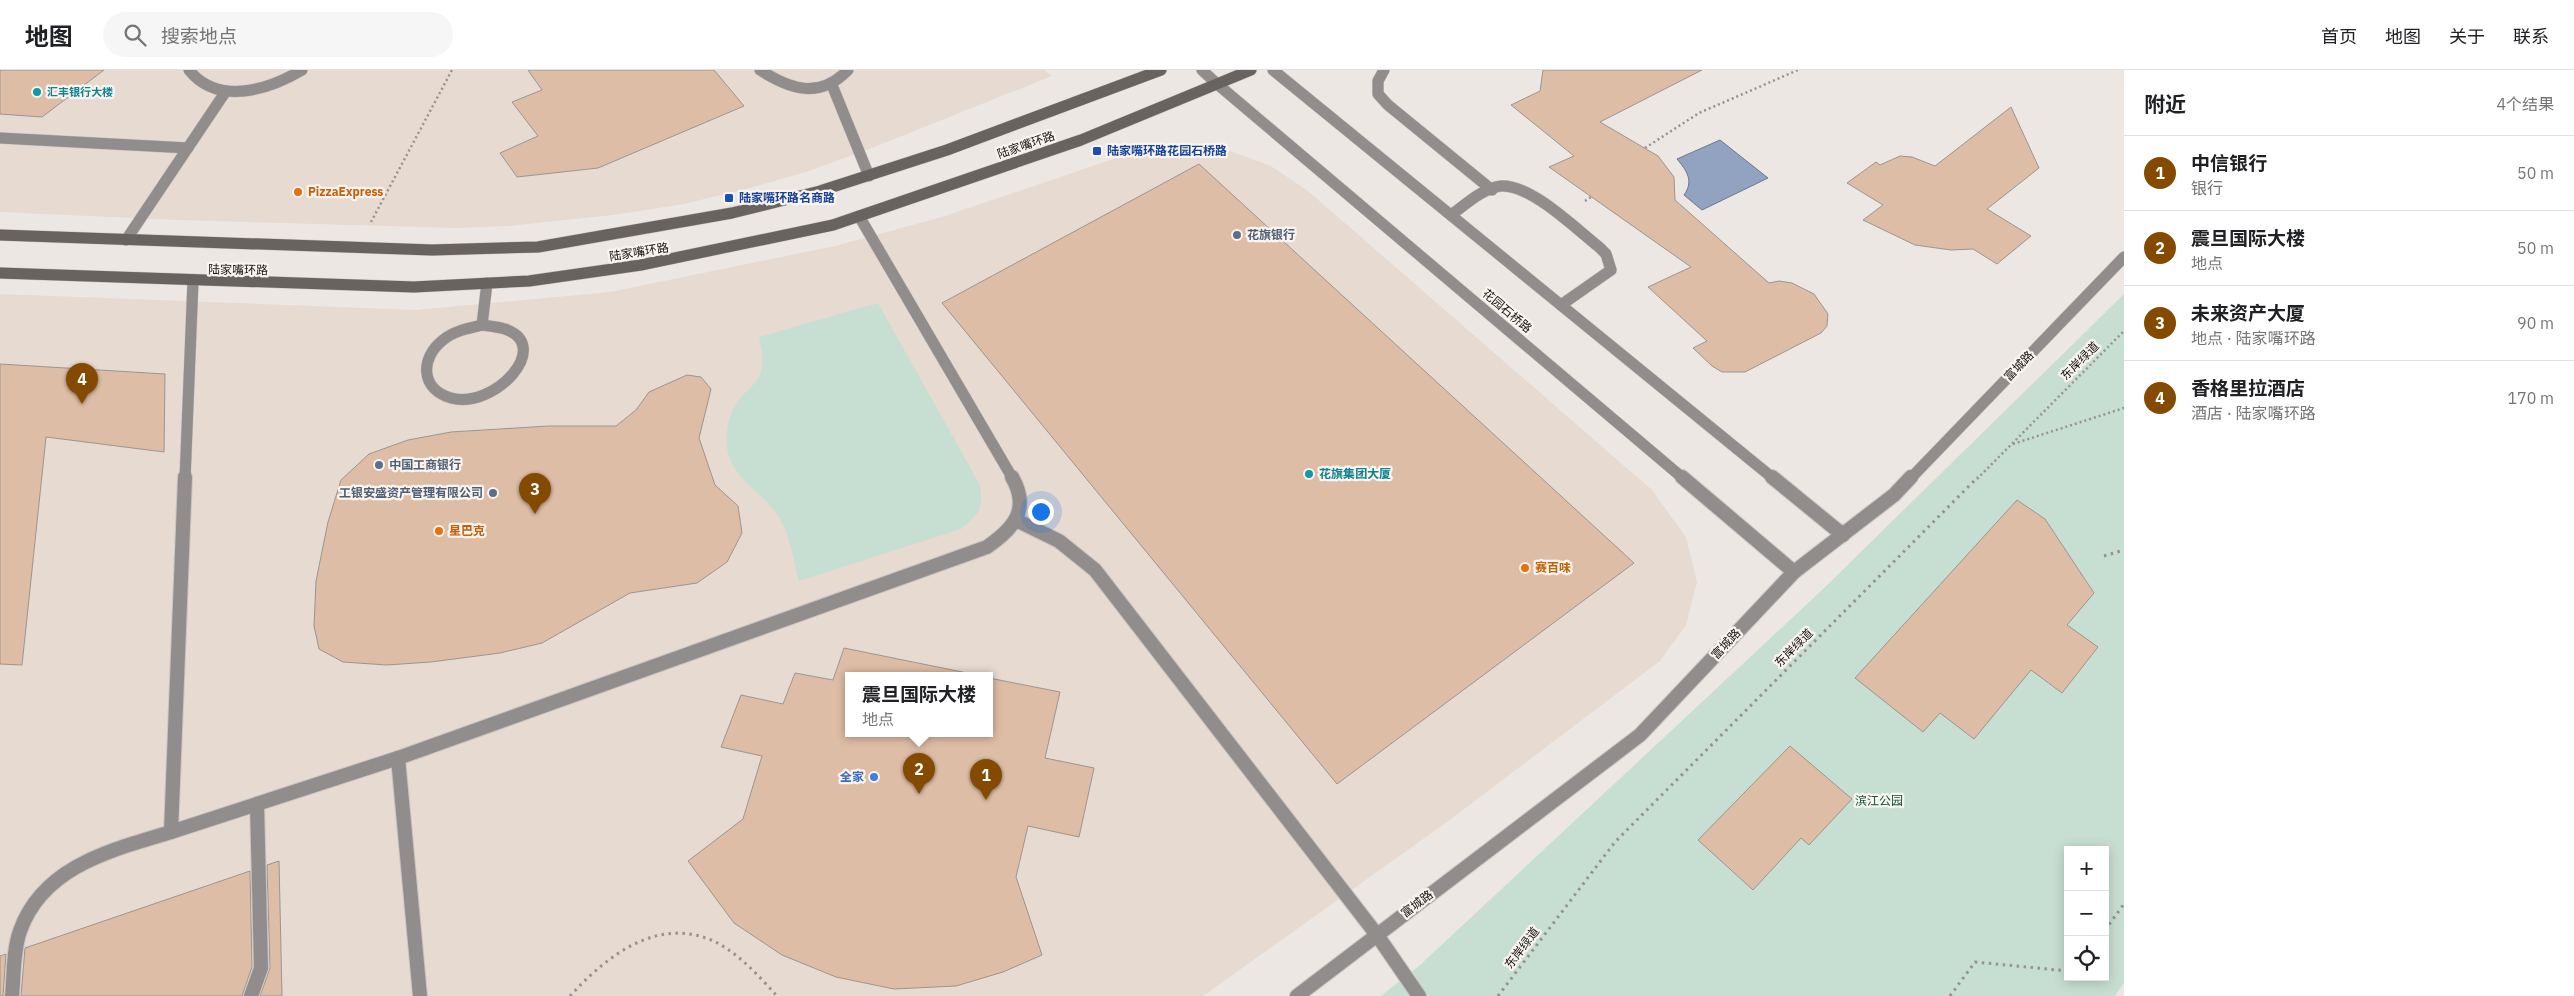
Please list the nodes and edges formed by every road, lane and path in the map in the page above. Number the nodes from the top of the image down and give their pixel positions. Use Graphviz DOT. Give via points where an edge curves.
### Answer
graph roads {
  1 [pos="189,70"];
  2 [pos="302,70"];
  3 [pos="452,70"];
  4 [pos="760,70"];
  5 [pos="848,70"];
  6 [pos="1161,70"];
  7 [pos="1202,70"];
  8 [pos="1251,70"];
  9 [pos="1273,70"];
  10 [pos="1384,70"];
  11 [pos="1798,70"];
  12 [pos="1216,83"];
  13 [pos="832,85"];
  14 [pos="226,91"];
  15 [pos="0,138"];
  16 [pos="188,148"];
  17 [pos="1644,148"];
  18 [pos="870,176"];
  19 [pos="1492,190"];
  20 [pos="1451,215"];
  21 [pos="859,216"];
  22 [pos="0,235"];
  23 [pos="126,240"];
  24 [pos="358,248"];
  25 [pos="2124,257"];
  26 [pos="0,273"];
  27 [pos="193,282"];
  28 [pos="487,283"];
  29 [pos="1560,305"];
  30 [pos="482,325"];
  31 [pos="2124,332"];
  32 [pos="2124,408"];
  33 [pos="2012,444"];
  34 [pos="1018,521"];
  35 [pos="1843,535"];
  36 [pos="2124,550"];
  37 [pos="2104,556"];
  38 [pos="1794,572"];
  39 [pos="398,758"];
  40 [pos="257,804"];
  41 [pos="171,832"];
  42 [pos="2124,904"];
  43 [pos="2109,925"];
  44 [pos="1377,935"];
  45 [pos="2064,970"];
  46 [pos="12,996"];
  47 [pos="251,996"];
  48 [pos="420,996"];
  49 [pos="570,996"];
  50 [pos="777,996"];
  51 [pos="1297,996"];
  52 [pos="1419,996"];
  53 [pos="1498,996"];
  54 [pos="1950,996"];
  1 -- 14 [label="street" via="207,87"];
  2 -- 14 [label="street" via="272,85"];
  3 -- 24 [label="path"];
  4 -- 13 [label="street" via="791,86"];
  5 -- 13 [label="street"];
  6 -- 18 [label="main road, 陆家嘴环路"];
  7 -- 12 [label="street, 花园石桥路"];
  8 -- 12 [label="main road, 陆家嘴环路"];
  9 -- 20 [label="street"];
  10 -- 19 [label="street" via="1378,81 1378,94"];
  11 -- 17 [label="path" via="1686,120"];
  12 -- 21 [label="main road, 陆家嘴环路" via="1081,140"];
  12 -- 38 [label="street, 花园石桥路"];
  13 -- 18 [label="street"];
  14 -- 16 [label="street"];
  15 -- 16 [label="street"];
  16 -- 23 [label="street"];
  18 -- 24 [label="main road, 陆家嘴环路" via="732,213 538,247"];
  19 -- 20 [label="street"];
  19 -- 29 [label="street" via="1501,186 1520,189 1606,254 1611,270"];
  20 -- 29 [label="street"];
  21 -- 28 [label="main road, 陆家嘴环路" via="746,245 641,265 529,281"];
  21 -- 34 [label="street" via="1017,485 1021,501"];
  22 -- 23 [label="main road, 陆家嘴环路"];
  23 -- 24 [label="main road, 陆家嘴环路"];
  25 -- 35 [label="street, 富城路" via="1894,496"];
  26 -- 27 [label="main road, 陆家嘴环路"];
  27 -- 28 [label="main road, 陆家嘴环路" via="414,287"];
  27 -- 41 [label="street"];
  28 -- 30 [label="street"];
  29 -- 35 [label="street"];
  30 -- 30 [label="street" via="454,333 432,351 425,374 435,392 446,397 475,398 489,394 514,377 524,355 522,344 508,329"];
  31 -- 33 [label="path, 东岸绿道"];
  32 -- 33 [label="path"];
  33 -- 53 [label="path, 东岸绿道" via="1615,842"];
  34 -- 39 [label="street" via="987,547"];
  34 -- 44 [label="street" via="1058,538 1095,570"];
  35 -- 38 [label="street, 富城路"];
  36 -- 37 [label="path"];
  38 -- 44 [label="street, 富城路" via="1640,735"];
  39 -- 40 [label="street"];
  39 -- 48 [label="street"];
  40 -- 41 [label="street"];
  40 -- 47 [label="street" via="262,968"];
  41 -- 46 [label="street" via="71,867 49,886 31,907 20,932"];
  42 -- 43 [label="path"];
  44 -- 51 [label="street, 富城路"];
  44 -- 52 [label="street"];
  45 -- 54 [label="path" via="1976,962"];
  49 -- 50 [label="path" via="602,962 629,946 686,933 708,938 760,976"];
}
